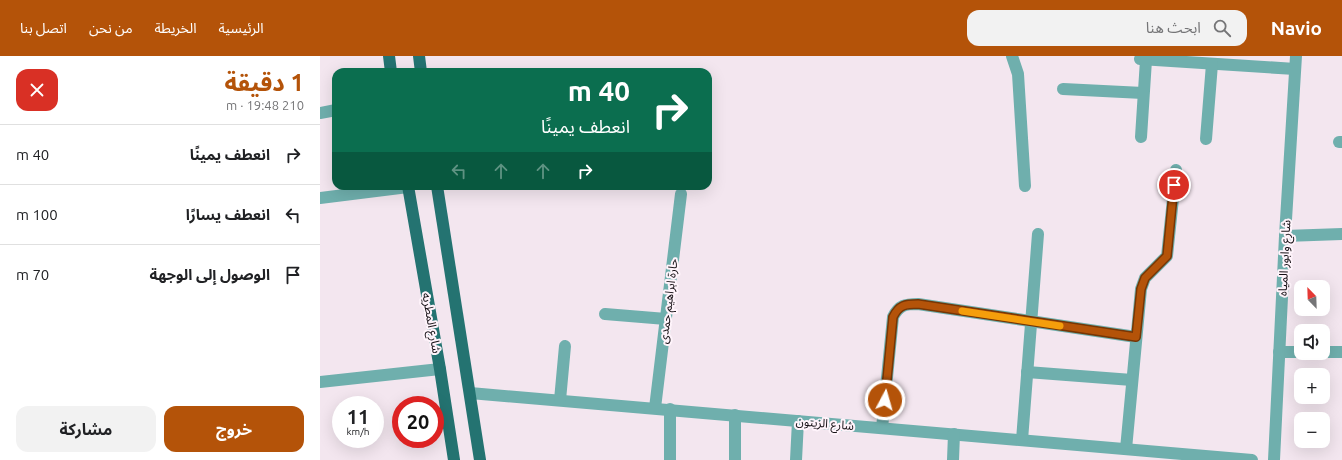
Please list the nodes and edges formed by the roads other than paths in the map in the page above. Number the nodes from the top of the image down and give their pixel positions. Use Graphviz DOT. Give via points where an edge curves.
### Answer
graph roads {
  1 [pos="389,56"];
  2 [pos="419,56"];
  3 [pos="1012,56"];
  4 [pos="1296,56"];
  5 [pos="1148,59"];
  6 [pos="1220,62"];
  7 [pos="390,68"];
  8 [pos="420,68"];
  9 [pos="1295,69"];
  10 [pos="1064,89"];
  11 [pos="1143,93"];
  12 [pos="332,110"];
  13 [pos="320,112"];
  14 [pos="1141,137"];
  15 [pos="1206,139"];
  16 [pos="1176,170"];
  17 [pos="1025,186"];
  18 [pos="379,190"];
  19 [pos="409,190"];
  20 [pos="438,190"];
  21 [pos="681,194"];
  22 [pos="320,198"];
  23 [pos="1038,234"];
  24 [pos="1342,234"];
  25 [pos="1285,236"];
  26 [pos="605,314"];
  27 [pos="666,319"];
  28 [pos="1031,321"];
  29 [pos="1136,337"];
  30 [pos="565,346"];
  31 [pos="1279,352"];
  32 [pos="1294,352"];
  33 [pos="1330,352"];
  34 [pos="1342,352"];
  35 [pos="440,369"];
  36 [pos="1027,372"];
  37 [pos="1132,380"];
  38 [pos="320,382"];
  39 [pos="470,393"];
  40 [pos="560,400"];
  41 [pos="655,408"];
  42 [pos="670,409"];
  43 [pos="735,415"];
  44 [pos="798,421"];
  45 [pos="882,428"];
  46 [pos="954,434"];
  47 [pos="1022,440"];
  48 [pos="1126,449"];
  49 [pos="454,460"];
  50 [pos="480,460"];
  51 [pos="670,460"];
  52 [pos="736,460"];
  53 [pos="796,460"];
  54 [pos="953,460"];
  55 [pos="1252,460"];
  56 [pos="1274,460"];
  1 -- 7 [label="main road"];
  2 -- 8 [label="main road"];
  3 -- 17 [label="street" via="1018,74"];
  4 -- 9 [label="street, شارع وابور المياه"];
  5 -- 6 [label="street"];
  5 -- 11 [label="street"];
  6 -- 9 [label="street"];
  6 -- 15 [label="street"];
  9 -- 25 [label="street, شارع وابور المياه"];
  10 -- 11 [label="street"];
  11 -- 14 [label="street"];
  12 -- 13 [label="street"];
  16 -- 29 [label="street" via="1167,256 1145,278 1141,289"];
  18 -- 22 [label="street"];
  19 -- 35 [label="main road, شارع المطريه"];
  20 -- 39 [label="main road"];
  21 -- 27 [label="street, حارة ابراهيم حمدى"];
  23 -- 28 [label="street"];
  24 -- 25 [label="street"];
  25 -- 31 [label="street, شارع وابور المياه"];
  26 -- 27 [label="street"];
  27 -- 41 [label="street, حارة ابراهيم حمدى"];
  28 -- 29 [label="street"];
  28 -- 36 [label="street"];
  28 -- 45 [label="street" via="905,304 893,317"];
  29 -- 37 [label="street"];
  30 -- 40 [label="street"];
  31 -- 32 [label="street"];
  31 -- 56 [label="street, شارع وابور المياه"];
  33 -- 34 [label="street"];
  35 -- 38 [label="street"];
  35 -- 49 [label="main road, شارع المطريه"];
  36 -- 37 [label="street"];
  36 -- 47 [label="street"];
  37 -- 48 [label="street"];
  39 -- 40 [label="street, شارع الزيتون"];
  39 -- 50 [label="main road"];
  40 -- 41 [label="street, شارع الزيتون"];
  41 -- 42 [label="street, شارع الزيتون"];
  42 -- 43 [label="street, شارع الزيتون"];
  42 -- 51 [label="street"];
  43 -- 44 [label="street, شارع الزيتون"];
  43 -- 52 [label="street"];
  44 -- 45 [label="street, شارع الزيتون"];
  44 -- 53 [label="street"];
  45 -- 46 [label="street, شارع الزيتون"];
  46 -- 47 [label="street, شارع الزيتون"];
  46 -- 54 [label="street"];
  47 -- 48 [label="street, شارع الزيتون"];
  48 -- 55 [label="street, شارع الزيتون"];
}
